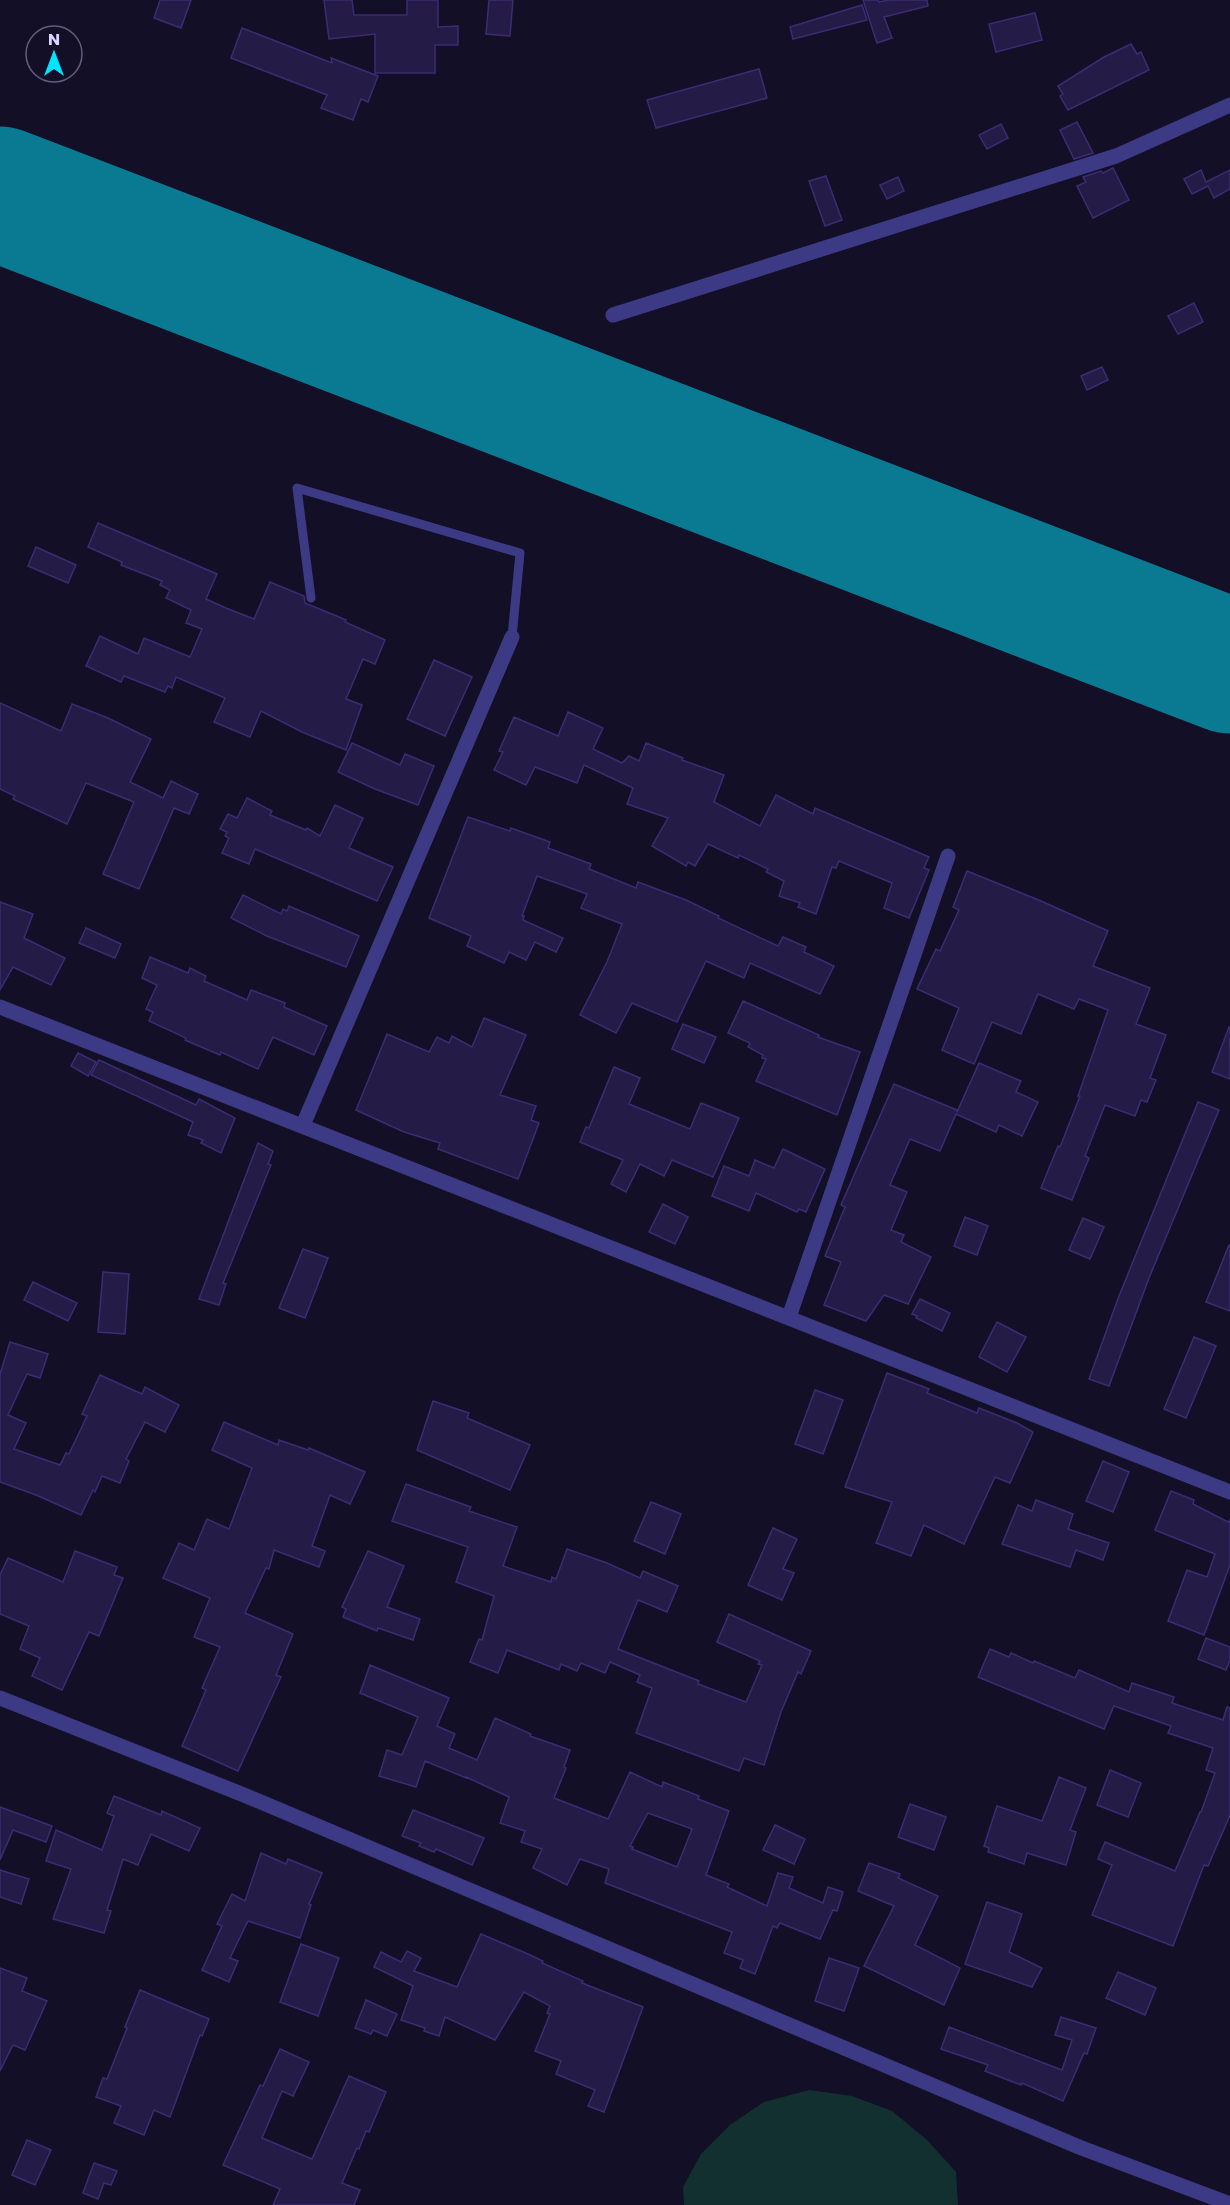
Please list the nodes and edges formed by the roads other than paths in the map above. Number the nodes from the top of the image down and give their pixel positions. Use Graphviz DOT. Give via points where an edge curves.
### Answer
graph roads {
  1 [pos="1230,105"];
  2 [pos="613,315"];
  3 [pos="311,598"];
  4 [pos="512,637"];
  5 [pos="948,856"];
  6 [pos="0,1006"];
  7 [pos="303,1125"];
  8 [pos="789,1317"];
  9 [pos="1230,1492"];
  10 [pos="0,1698"];
  11 [pos="1230,2204"];
  1 -- 2 [label="street" via="1116,156"];
  3 -- 4 [label="lane" via="297,488 520,553"];
  4 -- 7 [label="street"];
  5 -- 8 [label="street"];
  6 -- 7 [label="street"];
  7 -- 8 [label="street"];
  8 -- 9 [label="street"];
  10 -- 11 [label="street" via="244,1795 1079,2147"];
}
